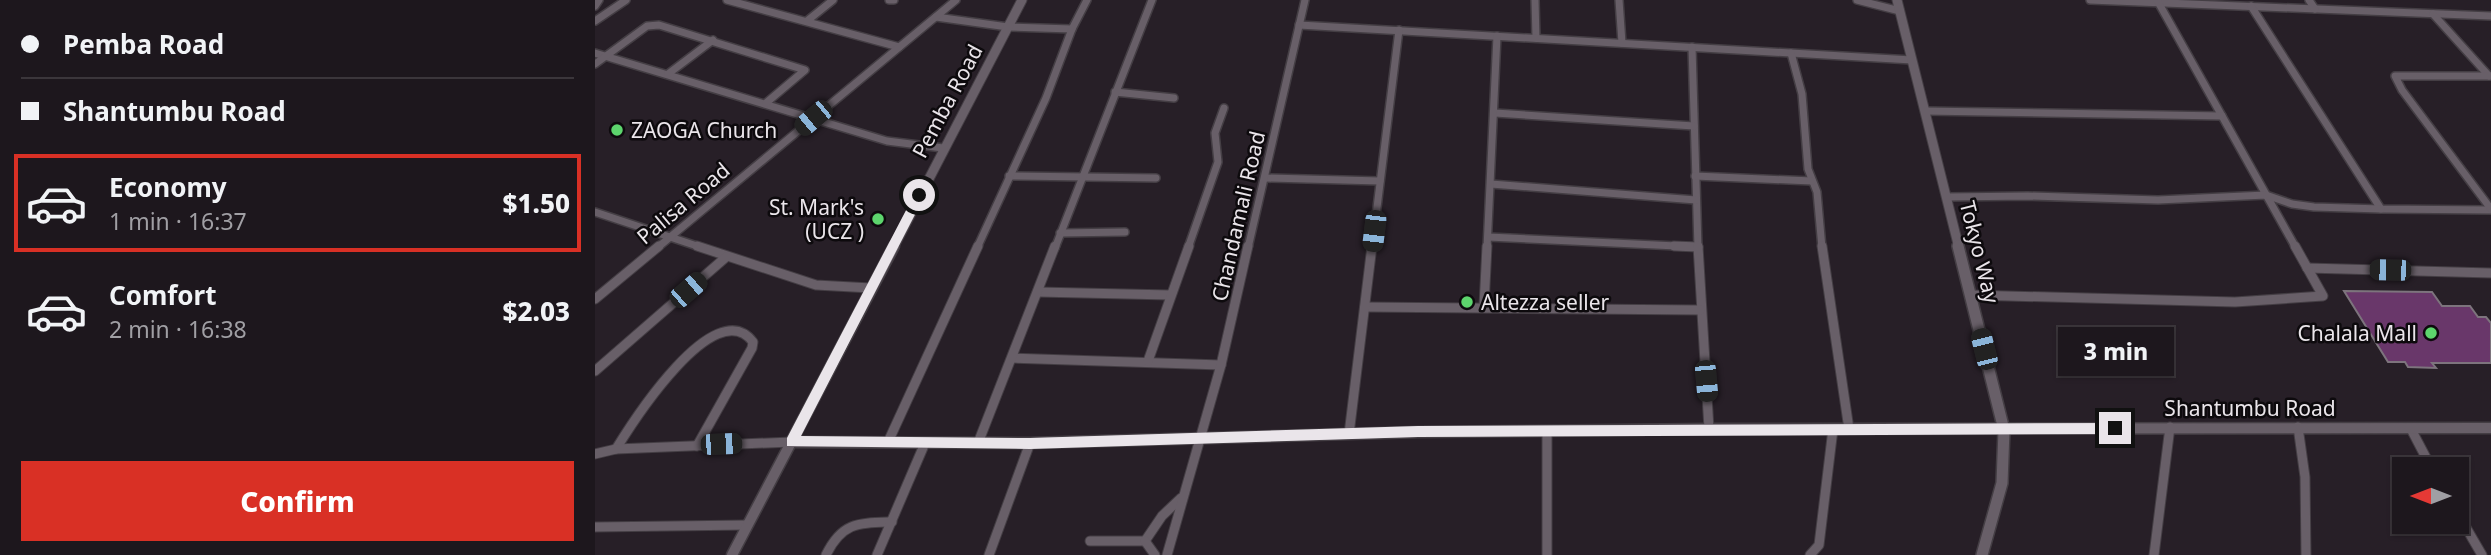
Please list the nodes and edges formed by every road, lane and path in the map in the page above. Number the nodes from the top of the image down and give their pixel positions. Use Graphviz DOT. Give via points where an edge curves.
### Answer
graph roads {
  1 [pos="600,0"];
  2 [pos="626,0"];
  3 [pos="727,0"];
  4 [pos="834,0"];
  5 [pos="956,0"];
  6 [pos="1022,0"];
  7 [pos="1087,0"];
  8 [pos="1152,0"];
  9 [pos="1305,0"];
  10 [pos="1535,0"];
  11 [pos="1619,0"];
  12 [pos="1857,0"];
  13 [pos="2090,0"];
  14 [pos="2309,0"];
  15 [pos="2158,1"];
  16 [pos="2231,3"];
  17 [pos="1898,5"];
  18 [pos="595,6"];
  19 [pos="2251,6"];
  20 [pos="2315,9"];
  21 [pos="2433,14"];
  22 [pos="2491,16"];
  23 [pos="936,17"];
  24 [pos="595,21"];
  25 [pos="807,21"];
  26 [pos="1299,25"];
  27 [pos="1008,27"];
  28 [pos="1072,29"];
  29 [pos="1399,30"];
  30 [pos="1497,36"];
  31 [pos="1536,38"];
  32 [pos="713,40"];
  33 [pos="1622,43"];
  34 [pos="899,47"];
  35 [pos="1692,47"];
  36 [pos="1791,52"];
  37 [pos="595,53"];
  38 [pos="605,55"];
  39 [pos="1912,60"];
  40 [pos="595,64"];
  41 [pos="668,74"];
  42 [pos="2490,77"];
  43 [pos="1115,92"];
  44 [pos="1174,98"];
  45 [pos="767,103"];
  46 [pos="1224,108"];
  47 [pos="1925,111"];
  48 [pos="1495,113"];
  49 [pos="2222,116"];
  50 [pos="813,118"];
  51 [pos="1693,127"];
  52 [pos="943,148"];
  53 [pos="1009,176"];
  54 [pos="1082,176"];
  55 [pos="1695,176"];
  56 [pos="1156,177"];
  57 [pos="1266,178"];
  58 [pos="1380,181"];
  59 [pos="1812,181"];
  60 [pos="1491,184"];
  61 [pos="2266,195"];
  62 [pos="1947,197"];
  63 [pos="1696,200"];
  64 [pos="2382,209"];
  65 [pos="2491,209"];
  66 [pos="595,212"];
  67 [pos="1125,232"];
  68 [pos="1060,233"];
  69 [pos="670,237"];
  70 [pos="1488,237"];
  71 [pos="1697,247"];
  72 [pos="726,257"];
  73 [pos="2307,268"];
  74 [pos="2491,273"];
  75 [pos="595,284"];
  76 [pos="871,288"];
  77 [pos="607,289"];
  78 [pos="1038,292"];
  79 [pos="1170,295"];
  80 [pos="1971,295"];
  81 [pos="595,299"];
  82 [pos="1484,306"];
  83 [pos="1365,307"];
  84 [pos="1700,310"];
  85 [pos="1012,358"];
  86 [pos="1148,361"];
  87 [pos="1221,365"];
  88 [pos="595,371"];
  89 [pos="2170,427"];
  90 [pos="2298,427"];
  91 [pos="2491,428"];
  92 [pos="1709,429"];
  93 [pos="1833,429"];
  94 [pos="1849,429"];
  95 [pos="2411,429"];
  96 [pos="1547,430"];
  97 [pos="2004,430"];
  98 [pos="1349,434"];
  99 [pos="1202,439"];
  100 [pos="792,442"];
  101 [pos="888,442"];
  102 [pos="926,443"];
  103 [pos="978,443"];
  104 [pos="1030,443"];
  105 [pos="697,446"];
  106 [pos="616,449"];
  107 [pos="595,454"];
  108 [pos="2426,457"];
  109 [pos="1181,498"];
  110 [pos="892,522"];
  111 [pos="747,524"];
  112 [pos="595,527"];
  113 [pos="2469,533"];
  114 [pos="1090,541"];
  115 [pos="1145,541"];
  116 [pos="732,555"];
  117 [pos="827,555"];
  118 [pos="877,555"];
  119 [pos="989,555"];
  120 [pos="1155,555"];
  121 [pos="1167,555"];
  122 [pos="1547,555"];
  123 [pos="1810,555"];
  124 [pos="1982,555"];
  125 [pos="2154,555"];
  126 [pos="2306,555"];
  127 [pos="2482,555"];
  1 -- 18 [label="street"];
  2 -- 24 [label="street"];
  3 -- 25 [label="street"];
  4 -- 25 [label="street"];
  5 -- 23 [label="street, Palisa Road"];
  6 -- 27 [label="street, Pemba Road"];
  7 -- 28 [label="street"];
  8 -- 43 [label="street"];
  9 -- 26 [label="street, Chandamali Road"];
  10 -- 31 [label="street"];
  11 -- 33 [label="street"];
  12 -- 17 [label="street"];
  13 -- 15 [label="street"];
  14 -- 20 [label="street"];
  15 -- 16 [label="street"];
  15 -- 49 [label="street"];
  16 -- 19 [label="street"];
  17 -- 39 [label="main road, Tokyo Way"];
  19 -- 20 [label="street"];
  19 -- 64 [label="street"];
  20 -- 21 [label="street"];
  21 -- 22 [label="street"];
  21 -- 42 [label="street"];
  23 -- 27 [label="street"];
  23 -- 34 [label="street, Palisa Road"];
  25 -- 34 [label="street"];
  26 -- 29 [label="street"];
  26 -- 57 [label="street, Chandamali Road"];
  27 -- 28 [label="street"];
  27 -- 52 [label="street, Pemba Road"];
  28 -- 53 [label="street" via="1047,99"];
  29 -- 30 [label="street"];
  29 -- 58 [label="street"];
  30 -- 31 [label="street"];
  30 -- 48 [label="street"];
  31 -- 33 [label="street"];
  32 -- 38 [label="street" via="653,24"];
  32 -- 41 [label="street"];
  32 -- 45 [label="street" via="804,71"];
  33 -- 35 [label="street"];
  34 -- 50 [label="street, Palisa Road"];
  35 -- 36 [label="street"];
  35 -- 51 [label="street"];
  36 -- 39 [label="street"];
  36 -- 59 [label="street" via="1802,94"];
  37 -- 38 [label="street"];
  38 -- 40 [label="street"];
  38 -- 41 [label="street"];
  39 -- 47 [label="main road, Tokyo Way"];
  41 -- 45 [label="street"];
  42 -- 65 [label="street" via="2395,76"];
  43 -- 44 [label="street"];
  43 -- 54 [label="street"];
  45 -- 50 [label="street"];
  46 -- 79 [label="street" via="1215,133 1218,162"];
  47 -- 49 [label="street"];
  47 -- 62 [label="main road, Tokyo Way"];
  48 -- 51 [label="street"];
  48 -- 60 [label="street"];
  49 -- 61 [label="street"];
  50 -- 52 [label="street" via="899,144"];
  50 -- 69 [label="street, Palisa Road"];
  51 -- 55 [label="street"];
  52 -- 76 [label="street, Pemba Road"];
  53 -- 54 [label="street"];
  53 -- 101 [label="street"];
  54 -- 56 [label="street"];
  54 -- 68 [label="street"];
  55 -- 59 [label="street"];
  55 -- 63 [label="street"];
  57 -- 58 [label="street"];
  57 -- 87 [label="street, Chandamali Road"];
  58 -- 83 [label="street"];
  59 -- 94 [label="street"];
  60 -- 63 [label="street"];
  60 -- 70 [label="street"];
  61 -- 62 [label="street" via="2135,200"];
  61 -- 64 [label="street" via="2313,207"];
  61 -- 73 [label="street"];
  62 -- 80 [label="main road, Tokyo Way"];
  63 -- 71 [label="street"];
  64 -- 65 [label="street"];
  66 -- 69 [label="street"];
  67 -- 68 [label="street"];
  68 -- 78 [label="street"];
  69 -- 72 [label="street"];
  69 -- 77 [label="street, Palisa Road"];
  70 -- 71 [label="street"];
  70 -- 82 [label="street"];
  71 -- 84 [label="street"];
  72 -- 76 [label="street" via="816,285"];
  72 -- 88 [label="street"];
  73 -- 74 [label="street"];
  73 -- 80 [label="street" via="2323,296 2235,302"];
  75 -- 77 [label="street"];
  76 -- 100 [label="street, Pemba Road"];
  77 -- 81 [label="street, Palisa Road"];
  78 -- 79 [label="street"];
  78 -- 85 [label="street"];
  79 -- 86 [label="street"];
  80 -- 97 [label="main road, Tokyo Way"];
  82 -- 83 [label="street"];
  82 -- 84 [label="street"];
  83 -- 98 [label="street"];
  84 -- 92 [label="street"];
  85 -- 86 [label="street"];
  85 -- 103 [label="street"];
  86 -- 87 [label="street"];
  87 -- 99 [label="street, Chandamali Road"];
  89 -- 90 [label="street, Shantumbu Road"];
  89 -- 97 [label="street, Shantumbu Road"];
  89 -- 125 [label="street"];
  90 -- 95 [label="street, Shantumbu Road"];
  90 -- 126 [label="street" via="2305,477"];
  91 -- 95 [label="street, Shantumbu Road"];
  92 -- 93 [label="street, Shantumbu Road"];
  92 -- 96 [label="street, Shantumbu Road"];
  93 -- 94 [label="street, Shantumbu Road"];
  93 -- 123 [label="street" via="1819,545"];
  94 -- 97 [label="street, Shantumbu Road"];
  95 -- 108 [label="street"];
  96 -- 98 [label="street, Shantumbu Road"];
  96 -- 122 [label="street"];
  97 -- 124 [label="main road, Tokyo Way" via="2002,483"];
  98 -- 99 [label="street, Shantumbu Road"];
  99 -- 104 [label="street, Shantumbu Road"];
  99 -- 109 [label="street, Chandamali Road"];
  100 -- 101 [label="street, Shantumbu Road"];
  100 -- 105 [label="street"];
  100 -- 111 [label="street, Pemba Road"];
  101 -- 102 [label="street, Shantumbu Road"];
  102 -- 103 [label="street, Shantumbu Road"];
  102 -- 110 [label="street"];
  103 -- 104 [label="street, Shantumbu Road"];
  104 -- 119 [label="street"];
  105 -- 106 [label="street"];
  105 -- 106 [label="street" via="752,348 748,335 720,331 704,342 660,384"];
  106 -- 107 [label="street"];
  109 -- 115 [label="street"];
  109 -- 121 [label="street, Chandamali Road"];
  110 -- 117 [label="street" via="846,527"];
  110 -- 118 [label="street"];
  111 -- 112 [label="street"];
  111 -- 116 [label="street, Pemba Road"];
  113 -- 127 [label="street"];
  114 -- 115 [label="street"];
  115 -- 120 [label="street"];
}
